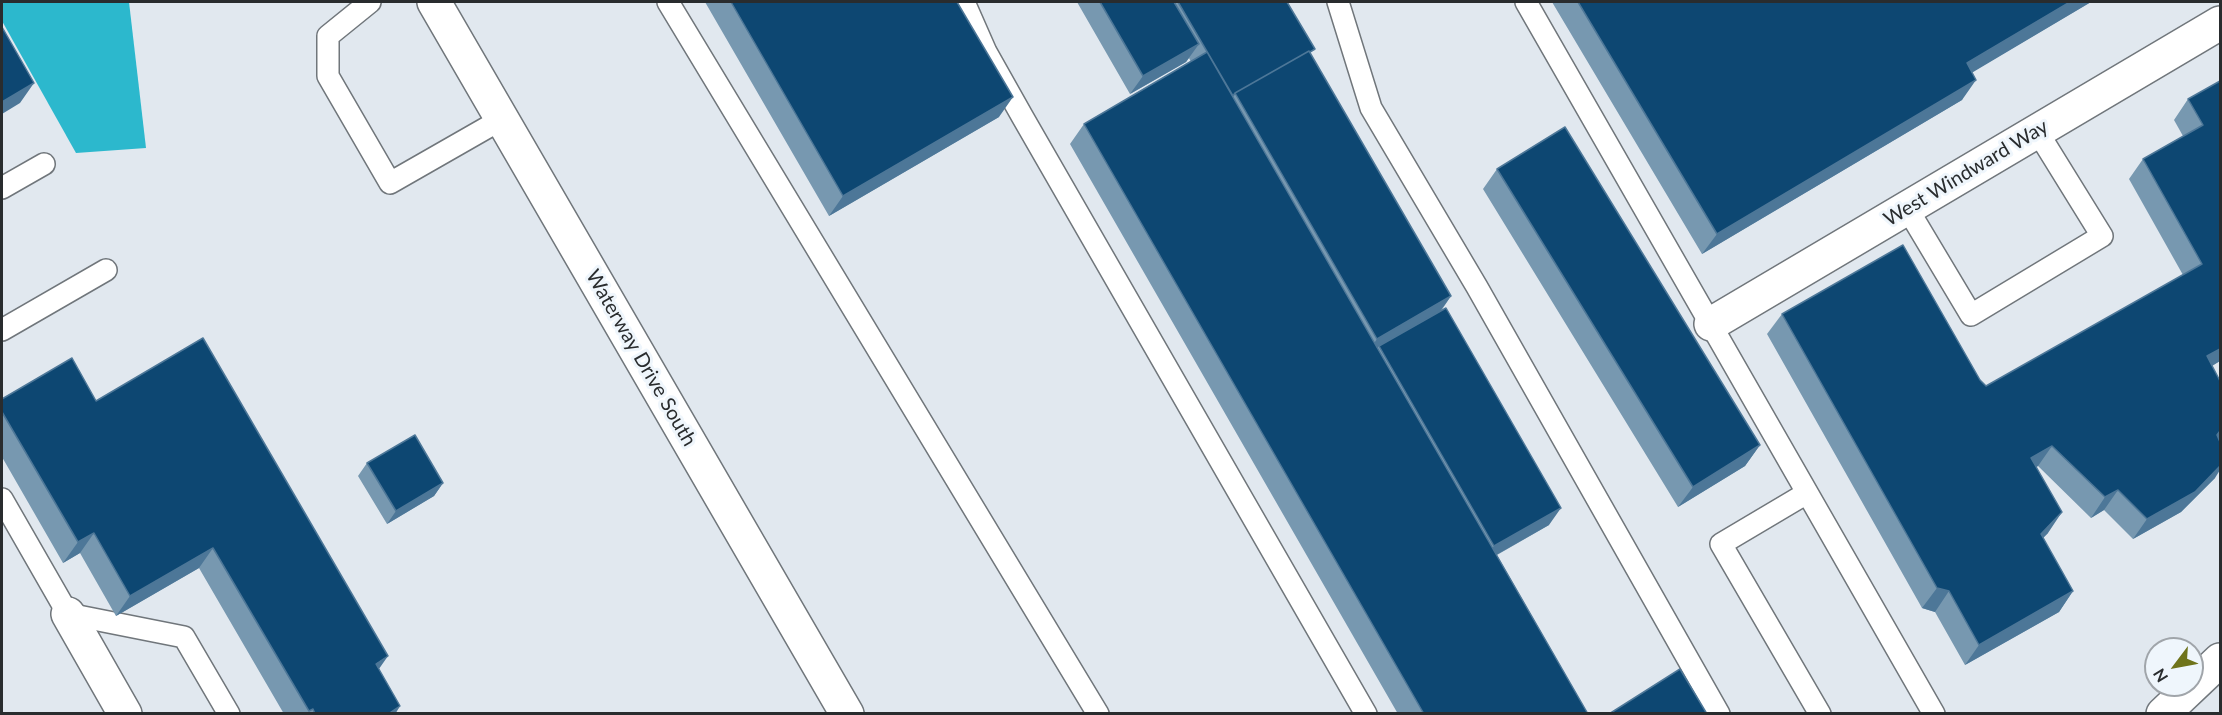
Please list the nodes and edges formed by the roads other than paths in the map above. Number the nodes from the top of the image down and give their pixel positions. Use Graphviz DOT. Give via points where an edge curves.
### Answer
graph roads {
  1 [pos="370,2"];
  2 [pos="434,2"];
  3 [pos="668,2"];
  4 [pos="964,2"];
  5 [pos="1338,2"];
  6 [pos="1526,2"];
  7 [pos="2220,23"];
  8 [pos="502,119"];
  9 [pos="2037,131"];
  10 [pos="45,164"];
  11 [pos="2,188"];
  12 [pos="1907,208"];
  13 [pos="106,270"];
  14 [pos="1711,324"];
  15 [pos="2,330"];
  16 [pos="1807,494"];
  17 [pos="2,499"];
  18 [pos="68,614"];
  19 [pos="2220,660"];
  20 [pos="125,714"];
  21 [pos="229,714"];
  22 [pos="847,714"];
  23 [pos="1098,714"];
  24 [pos="1366,714"];
  25 [pos="1719,714"];
  26 [pos="1820,714"];
  27 [pos="1934,714"];
  28 [pos="2163,714"];
  1 -- 8 [label="lane" via="328,36 328,76 390,183"];
  2 -- 8 [label="street, Waterway Drive South"];
  3 -- 23 [label="lane"];
  4 -- 24 [label="lane" via="1017,107"];
  5 -- 25 [label="lane" via="1371,108"];
  6 -- 14 [label="lane"];
  7 -- 9 [label="street, West Windward Way"];
  8 -- 22 [label="street, Waterway Drive South"];
  9 -- 12 [label="street, West Windward Way"];
  9 -- 12 [label="lane" via="2102,236 1971,315"];
  10 -- 11 [label="lane"];
  12 -- 14 [label="street, West Windward Way"];
  13 -- 15 [label="lane"];
  14 -- 16 [label="lane"];
  16 -- 26 [label="lane" via="1722,544"];
  16 -- 27 [label="lane"];
  17 -- 18 [label="lane"];
  18 -- 20 [label="street"];
  18 -- 21 [label="lane" via="184,637"];
  19 -- 28 [label="street"];
}
